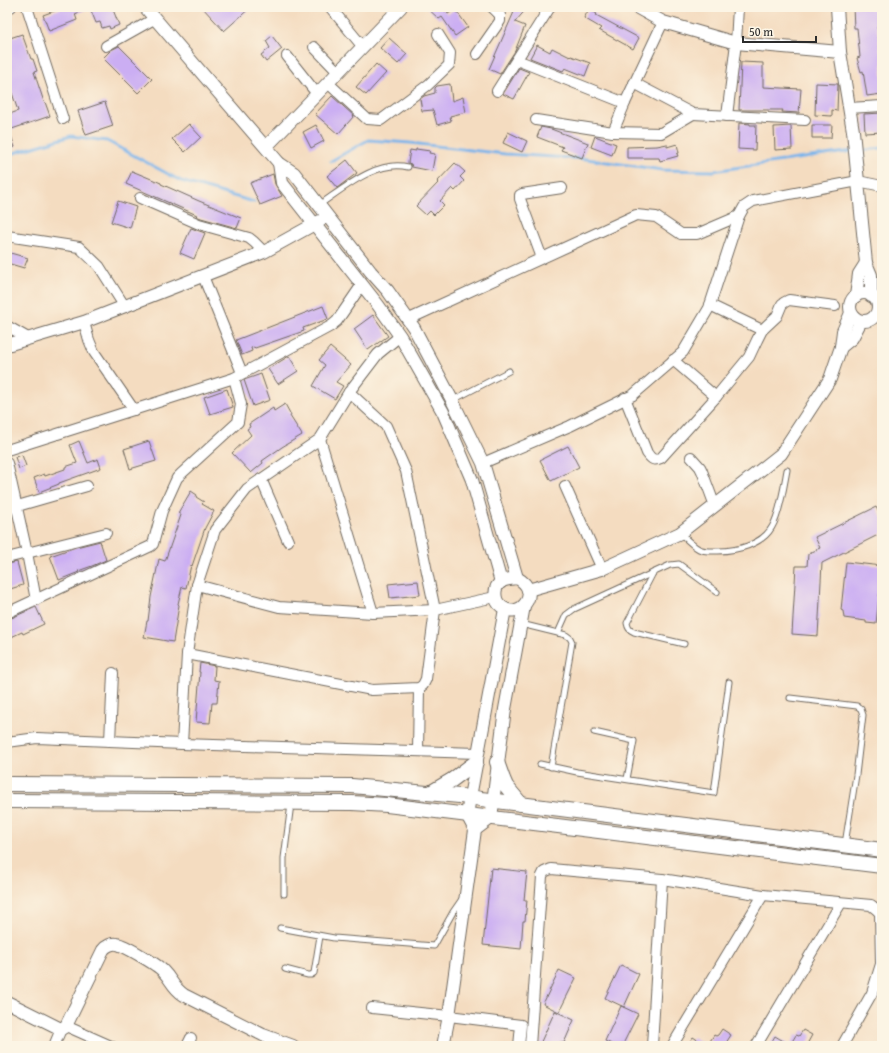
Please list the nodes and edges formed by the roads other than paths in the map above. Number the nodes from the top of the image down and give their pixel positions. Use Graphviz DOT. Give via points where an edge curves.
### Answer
graph roads {
  1 [pos="11,7"];
  2 [pos="27,7"];
  3 [pos="145,7"];
  4 [pos="330,7"];
  5 [pos="401,7"];
  6 [pos="492,7"];
  7 [pos="550,7"];
  8 [pos="636,7"];
  9 [pos="738,7"];
  10 [pos="837,7"];
  11 [pos="7,8"];
  12 [pos="154,19"];
  13 [pos="663,22"];
  14 [pos="438,34"];
  15 [pos="736,43"];
  16 [pos="106,46"];
  17 [pos="314,47"];
  18 [pos="363,47"];
  19 [pos="840,52"];
  20 [pos="477,54"];
  21 [pos="287,56"];
  22 [pos="517,60"];
  23 [pos="338,72"];
  24 [pos="328,83"];
  25 [pos="634,83"];
  26 [pos="498,91"];
  27 [pos="317,94"];
  28 [pos="625,103"];
  29 [pos="882,106"];
  30 [pos="849,108"];
  31 [pos="693,114"];
  32 [pos="727,116"];
  33 [pos="63,119"];
  34 [pos="536,120"];
  35 [pos="805,120"];
  36 [pos="613,132"];
  37 [pos="266,147"];
  38 [pos="280,163"];
  39 [pos="408,167"];
  40 [pos="858,181"];
  41 [pos="882,186"];
  42 [pos="562,188"];
  43 [pos="140,198"];
  44 [pos="319,205"];
  45 [pos="328,216"];
  46 [pos="739,216"];
  47 [pos="313,224"];
  48 [pos="7,236"];
  49 [pos="264,252"];
  50 [pos="542,258"];
  51 [pos="866,262"];
  52 [pos="203,276"];
  53 [pos="361,286"];
  54 [pos="856,296"];
  55 [pos="871,296"];
  56 [pos="710,305"];
  57 [pos="835,306"];
  58 [pos="125,307"];
  59 [pos="851,313"];
  60 [pos="875,315"];
  61 [pos="407,320"];
  62 [pos="84,322"];
  63 [pos="7,326"];
  64 [pos="762,330"];
  65 [pos="400,336"];
  66 [pos="28,338"];
  67 [pos="7,345"];
  68 [pos="841,347"];
  69 [pos="673,360"];
  70 [pos="509,371"];
  71 [pos="238,375"];
  72 [pos="349,392"];
  73 [pos="716,397"];
  74 [pos="625,398"];
  75 [pos="452,400"];
  76 [pos="134,410"];
  77 [pos="320,439"];
  78 [pos="7,450"];
  79 [pos="691,457"];
  80 [pos="7,463"];
  81 [pos="483,463"];
  82 [pos="787,470"];
  83 [pos="261,479"];
  84 [pos="87,486"];
  85 [pos="565,486"];
  86 [pos="715,506"];
  87 [pos="12,508"];
  88 [pos="106,533"];
  89 [pos="680,533"];
  90 [pos="288,541"];
  91 [pos="27,553"];
  92 [pos="7,558"];
  93 [pos="602,569"];
  94 [pos="653,573"];
  95 [pos="517,578"];
  96 [pos="501,582"];
  97 [pos="197,585"];
  98 [pos="528,590"];
  99 [pos="717,592"];
  100 [pos="495,597"];
  101 [pos="36,600"];
  102 [pos="524,606"];
  103 [pos="504,609"];
  104 [pos="435,610"];
  105 [pos="7,613"];
  106 [pos="373,613"];
  107 [pos="520,623"];
  108 [pos="558,633"];
  109 [pos="684,644"];
  110 [pos="187,654"];
  111 [pos="113,673"];
  112 [pos="729,682"];
  113 [pos="419,688"];
  114 [pos="790,698"];
  115 [pos="594,732"];
  116 [pos="110,741"];
  117 [pos="7,742"];
  118 [pos="182,744"];
  119 [pos="418,751"];
  120 [pos="477,757"];
  121 [pos="497,762"];
  122 [pos="540,764"];
  123 [pos="551,766"];
  124 [pos="627,780"];
  125 [pos="7,784"];
  126 [pos="276,785"];
  127 [pos="390,789"];
  128 [pos="430,793"];
  129 [pos="470,797"];
  130 [pos="493,800"];
  131 [pos="7,801"];
  132 [pos="276,803"];
  133 [pos="291,803"];
  134 [pos="521,804"];
  135 [pos="387,805"];
  136 [pos="467,816"];
  137 [pos="491,818"];
  138 [pos="475,830"];
  139 [pos="844,845"];
  140 [pos="882,850"];
  141 [pos="882,866"];
  142 [pos="662,879"];
  143 [pos="284,894"];
  144 [pos="466,894"];
  145 [pos="763,895"];
  146 [pos="841,903"];
  147 [pos="280,928"];
  148 [pos="320,936"];
  149 [pos="285,969"];
  150 [pos="7,1002"];
  151 [pos="372,1008"];
  152 [pos="449,1016"];
  153 [pos="64,1028"];
  154 [pos="54,1046"];
  155 [pos="111,1046"];
  156 [pos="293,1046"];
  157 [pos="443,1046"];
  158 [pos="519,1046"];
  159 [pos="530,1046"];
  160 [pos="652,1046"];
  161 [pos="672,1046"];
  162 [pos="756,1046"];
  163 [pos="842,1046"];
  1 -- 11 [label="street"];
  2 -- 33 [label="street"];
  3 -- 12 [label="street"];
  4 -- 18 [label="street"];
  5 -- 18 [label="street"];
  6 -- 20 [label="street" via="500,16 500,21"];
  7 -- 22 [label="street"];
  8 -- 13 [label="street"];
  9 -- 15 [label="street"];
  10 -- 19 [label="street"];
  12 -- 16 [label="street"];
  12 -- 37 [label="street"];
  13 -- 15 [label="street"];
  13 -- 25 [label="street"];
  14 -- 24 [label="street" via="450,54 449,65 428,85 381,120 366,119"];
  15 -- 19 [label="street"];
  15 -- 32 [label="street"];
  17 -- 23 [label="street"];
  18 -- 23 [label="street"];
  19 -- 30 [label="street"];
  21 -- 27 [label="street"];
  22 -- 26 [label="street"];
  22 -- 28 [label="street"];
  23 -- 24 [label="street"];
  24 -- 27 [label="street"];
  25 -- 28 [label="street"];
  25 -- 31 [label="street"];
  27 -- 37 [label="street"];
  28 -- 36 [label="street"];
  29 -- 30 [label="street"];
  30 -- 40 [label="street"];
  31 -- 32 [label="street"];
  31 -- 36 [label="street" via="661,133"];
  32 -- 35 [label="street"];
  34 -- 36 [label="street"];
  37 -- 38 [label="street"];
  38 -- 44 [label="street" via="294,173"];
  38 -- 47 [label="street" via="282,183"];
  39 -- 44 [label="lane" via="400,165 372,171"];
  40 -- 41 [label="street"];
  40 -- 46 [label="street" via="753,201 744,207"];
  40 -- 51 [label="street"];
  42 -- 50 [label="street" via="520,195"];
  43 -- 49 [label="street" via="199,224 249,238"];
  44 -- 45 [label="street"];
  45 -- 47 [label="street"];
  45 -- 61 [label="street"];
  46 -- 50 [label="street" via="697,234 681,234 656,217 636,215"];
  46 -- 56 [label="street"];
  47 -- 49 [label="street"];
  47 -- 53 [label="street"];
  48 -- 58 [label="street" via="79,246 99,266"];
  49 -- 52 [label="street"];
  50 -- 61 [label="street"];
  51 -- 54 [label="street" via="859,274"];
  51 -- 55 [label="street" via="872,275"];
  52 -- 58 [label="street"];
  52 -- 71 [label="street"];
  53 -- 65 [label="street"];
  53 -- 71 [label="street" via="331,326"];
  54 -- 55 [label="street"];
  54 -- 59 [label="street" via="850,303"];
  55 -- 60 [label="street" via="876,302"];
  56 -- 64 [label="street"];
  56 -- 69 [label="street" via="683,352"];
  57 -- 64 [label="street" via="789,300 782,304 777,316"];
  58 -- 62 [label="street"];
  59 -- 60 [label="street" via="855,318"];
  59 -- 68 [label="street" via="843,331"];
  60 -- 68 [label="street"];
  61 -- 75 [label="street" via="414,328"];
  62 -- 66 [label="street"];
  62 -- 76 [label="street" via="94,352"];
  63 -- 66 [label="street"];
  64 -- 73 [label="street" via="749,357"];
  65 -- 72 [label="street" via="378,354"];
  65 -- 96 [label="street" via="442,412 472,480"];
  66 -- 67 [label="street"];
  68 -- 86 [label="street" via="830,378 781,454"];
  69 -- 73 [label="street"];
  69 -- 74 [label="street" via="633,395"];
  70 -- 75 [label="lane"];
  71 -- 76 [label="street"];
  71 -- 101 [label="street" via="241,404 238,422 177,478 162,511 153,544"];
  72 -- 77 [label="street"];
  72 -- 104 [label="street" via="386,426 406,471"];
  73 -- 74 [label="street" via="662,458 655,461 647,453"];
  74 -- 81 [label="street" via="570,426"];
  75 -- 81 [label="street"];
  76 -- 78 [label="street"];
  77 -- 83 [label="street"];
  77 -- 106 [label="street"];
  79 -- 86 [label="street" via="700,467"];
  80 -- 87 [label="street"];
  81 -- 95 [label="street"];
  82 -- 89 [label="lane" via="777,518 772,529 762,539 747,547 729,551 710,551 699,549"];
  83 -- 90 [label="street"];
  83 -- 97 [label="street" via="247,489 215,530"];
  84 -- 87 [label="street"];
  85 -- 93 [label="street"];
  86 -- 89 [label="street"];
  87 -- 91 [label="street"];
  88 -- 91 [label="street"];
  89 -- 93 [label="street"];
  91 -- 92 [label="street"];
  91 -- 101 [label="street"];
  93 -- 98 [label="street"];
  94 -- 99 [label="lane" via="679,564"];
  94 -- 108 [label="lane" via="574,609 566,615"];
  94 -- 109 [label="lane" via="627,623 628,627 634,632"];
  95 -- 96 [label="street"];
  95 -- 98 [label="street"];
  96 -- 100 [label="street"];
  97 -- 106 [label="street" via="279,607"];
  97 -- 110 [label="street"];
  98 -- 102 [label="street" via="529,596"];
  100 -- 103 [label="street"];
  100 -- 104 [label="street"];
  101 -- 105 [label="street"];
  102 -- 103 [label="street" via="510,611"];
  102 -- 107 [label="street"];
  103 -- 120 [label="street"];
  104 -- 106 [label="street"];
  104 -- 113 [label="street" via="426,679"];
  107 -- 108 [label="lane"];
  107 -- 121 [label="street"];
  108 -- 123 [label="lane" via="570,638 572,642"];
  110 -- 113 [label="street" via="372,690"];
  110 -- 118 [label="street"];
  111 -- 116 [label="street"];
  112 -- 124 [label="lane" via="714,794"];
  113 -- 119 [label="street"];
  114 -- 139 [label="lane" via="856,706 860,709 862,715 856,775"];
  115 -- 124 [label="lane" via="634,741"];
  116 -- 117 [label="street" via="37,738"];
  116 -- 118 [label="street"];
  118 -- 119 [label="street"];
  119 -- 120 [label="street"];
  120 -- 128 [label="main road" via="452,780"];
  120 -- 129 [label="street"];
  121 -- 130 [label="street"];
  121 -- 134 [label="main road" via="506,786"];
  122 -- 123 [label="lane"];
  123 -- 124 [label="lane"];
  125 -- 126 [label="main road"];
  126 -- 127 [label="main road"];
  126 -- 132 [label="main road"];
  127 -- 128 [label="main road"];
  127 -- 135 [label="main road"];
  128 -- 129 [label="main road"];
  129 -- 130 [label="main road"];
  129 -- 136 [label="street"];
  130 -- 134 [label="main road"];
  130 -- 137 [label="street"];
  131 -- 132 [label="main road"];
  132 -- 133 [label="main road"];
  133 -- 135 [label="main road"];
  133 -- 143 [label="lane" via="284,858"];
  134 -- 139 [label="main road"];
  135 -- 136 [label="main road"];
  136 -- 137 [label="main road"];
  136 -- 138 [label="street"];
  137 -- 138 [label="street"];
  137 -- 141 [label="main road"];
  138 -- 144 [label="street"];
  139 -- 140 [label="main road"];
  142 -- 145 [label="street"];
  142 -- 159 [label="street" via="551,869 544,872"];
  142 -- 160 [label="street"];
  144 -- 148 [label="lane" via="434,946"];
  144 -- 152 [label="street"];
  145 -- 146 [label="street"];
  145 -- 161 [label="street"];
  146 -- 162 [label="street"];
  146 -- 163 [label="street" via="870,905 880,913 881,964 872,993"];
  147 -- 148 [label="lane"];
  148 -- 149 [label="lane" via="312,975"];
  150 -- 153 [label="street"];
  151 -- 152 [label="street"];
  152 -- 157 [label="street"];
  152 -- 158 [label="street" via="521,1025"];
  153 -- 154 [label="street"];
  153 -- 155 [label="street"];
  153 -- 156 [label="street" via="103,950 106,946 117,944 160,968 184,995 263,1035"];
}
